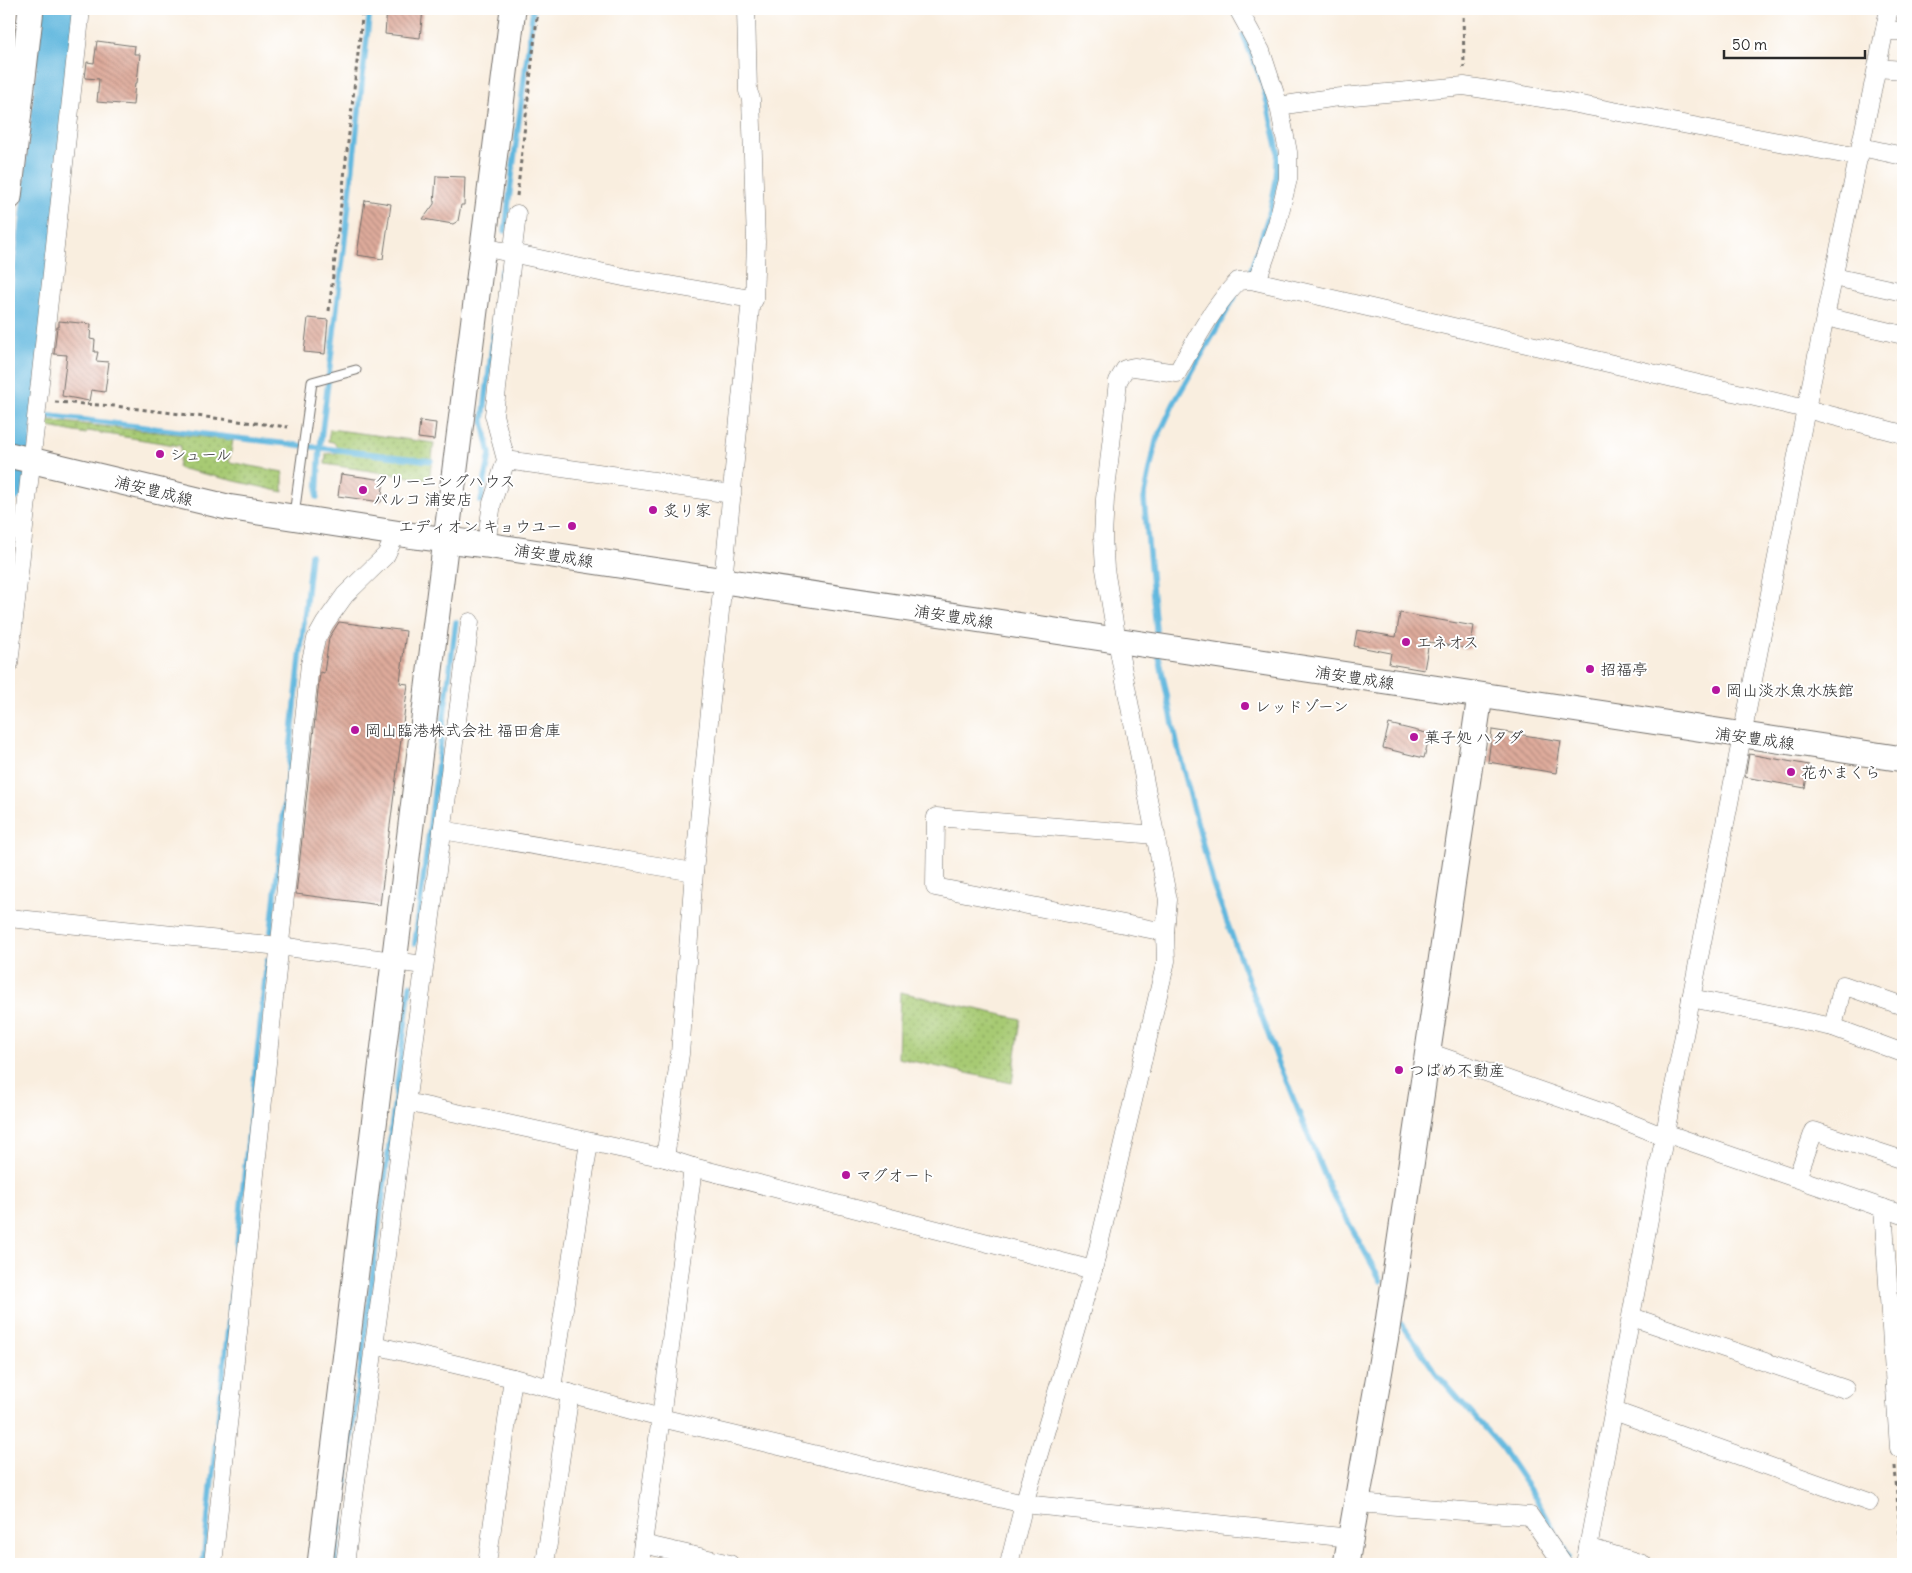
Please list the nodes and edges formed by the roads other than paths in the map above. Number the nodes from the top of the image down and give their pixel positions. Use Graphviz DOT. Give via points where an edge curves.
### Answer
graph roads {
  1 [pos="31,9"];
  2 [pos="81,9"];
  3 [pos="513,9"];
  4 [pos="746,9"];
  5 [pos="1238,9"];
  6 [pos="1890,9"];
  7 [pos="1885,31"];
  8 [pos="1903,31"];
  9 [pos="1878,68"];
  10 [pos="1903,70"];
  11 [pos="1279,106"];
  12 [pos="1860,152"];
  13 [pos="1903,156"];
  14 [pos="9,197"];
  15 [pos="517,214"];
  16 [pos="483,246"];
  17 [pos="513,253"];
  18 [pos="1834,277"];
  19 [pos="1250,280"];
  20 [pos="1903,292"];
  21 [pos="750,299"];
  22 [pos="1826,317"];
  23 [pos="1903,335"];
  24 [pos="356,370"];
  25 [pos="1806,409"];
  26 [pos="1903,434"];
  27 [pos="22,458"];
  28 [pos="506,460"];
  29 [pos="732,494"];
  30 [pos="293,518"];
  31 [pos="396,534"];
  32 [pos="446,540"];
  33 [pos="486,545"];
  34 [pos="723,581"];
  35 [pos="470,622"];
  36 [pos="1116,641"];
  37 [pos="9,664"];
  38 [pos="1480,696"];
  39 [pos="1742,736"];
  40 [pos="1903,759"];
  41 [pos="442,830"];
  42 [pos="1156,835"];
  43 [pos="694,872"];
  44 [pos="9,918"];
  45 [pos="1165,932"];
  46 [pos="280,946"];
  47 [pos="396,961"];
  48 [pos="424,965"];
  49 [pos="1691,998"];
  50 [pos="1903,1006"];
  51 [pos="1832,1027"];
  52 [pos="1428,1052"];
  53 [pos="1903,1053"];
  54 [pos="406,1102"];
  55 [pos="1665,1133"];
  56 [pos="589,1142"];
  57 [pos="665,1158"];
  58 [pos="1903,1160"];
  59 [pos="693,1168"];
  60 [pos="1798,1178"];
  61 [pos="1884,1208"];
  62 [pos="1903,1215"];
  63 [pos="1093,1270"];
  64 [pos="1632,1317"];
  65 [pos="374,1345"];
  66 [pos="513,1378"];
  67 [pos="552,1388"];
  68 [pos="1845,1389"];
  69 [pos="570,1393"];
  70 [pos="1614,1412"];
  71 [pos="661,1418"];
  72 [pos="1901,1449"];
  73 [pos="1869,1502"];
  74 [pos="1024,1504"];
  75 [pos="1357,1504"];
  76 [pos="1351,1538"];
  77 [pos="643,1544"];
  78 [pos="1587,1556"];
  79 [pos="214,1564"];
  80 [pos="320,1564"];
  81 [pos="346,1564"];
  82 [pos="487,1564"];
  83 [pos="545,1564"];
  84 [pos="640,1564"];
  85 [pos="730,1564"];
  86 [pos="1009,1564"];
  87 [pos="1346,1564"];
  88 [pos="1564,1564"];
  89 [pos="1596,1564"];
  90 [pos="1643,1564"];
  1 -- 14 [label="street"];
  2 -- 27 [label="street" via="39,401"];
  3 -- 16 [label="street"];
  4 -- 21 [label="street" via="756,242 754,300"];
  5 -- 11 [label="street" via="1261,51"];
  6 -- 7 [label="street"];
  7 -- 8 [label="street"];
  7 -- 9 [label="street"];
  9 -- 10 [label="street"];
  9 -- 12 [label="street"];
  11 -- 12 [label="street" via="1464,86"];
  11 -- 19 [label="street" via="1288,152 1288,179 1277,224"];
  12 -- 13 [label="street"];
  12 -- 18 [label="street"];
  15 -- 17 [label="street"];
  16 -- 17 [label="street"];
  16 -- 32 [label="street"];
  17 -- 21 [label="street" via="628,278"];
  17 -- 28 [label="street" via="494,415"];
  18 -- 20 [label="street"];
  18 -- 22 [label="street"];
  19 -- 25 [label="street"];
  19 -- 36 [label="street" via="1224,295 1177,373 1134,367 1125,369 1118,381 1103,537"];
  21 -- 29 [label="street"];
  22 -- 23 [label="street"];
  22 -- 25 [label="street"];
  24 -- 30 [label="lane" via="312,382"];
  25 -- 26 [label="street"];
  25 -- 39 [label="street"];
  27 -- 30 [label="street, 浦安豊成線" via="227,507"];
  27 -- 37 [label="street" via="20,556"];
  28 -- 29 [label="street"];
  28 -- 33 [label="street" via="492,503"];
  29 -- 34 [label="street"];
  30 -- 31 [label="street, 浦安豊成線"];
  31 -- 32 [label="street, 浦安豊成線"];
  31 -- 46 [label="street" via="386,555 345,595 316,639 310,664"];
  32 -- 33 [label="street, 浦安豊成線"];
  32 -- 47 [label="street"];
  33 -- 34 [label="street, 浦安豊成線"];
  34 -- 36 [label="street, 浦安豊成線"];
  34 -- 43 [label="street"];
  35 -- 41 [label="street"];
  36 -- 38 [label="street, 浦安豊成線"];
  36 -- 42 [label="street"];
  38 -- 39 [label="street, 浦安豊成線"];
  38 -- 52 [label="street"];
  39 -- 40 [label="street, 浦安豊成線"];
  39 -- 49 [label="street"];
  41 -- 43 [label="street"];
  41 -- 48 [label="street"];
  42 -- 45 [label="street" via="1168,900"];
  42 -- 45 [label="street" via="936,817 935,887"];
  43 -- 57 [label="street" via="680,1054"];
  44 -- 46 [label="street"];
  45 -- 63 [label="street" via="1166,961"];
  46 -- 47 [label="street"];
  46 -- 79 [label="street"];
  47 -- 48 [label="street"];
  47 -- 80 [label="street"];
  48 -- 54 [label="street"];
  49 -- 51 [label="street"];
  49 -- 55 [label="street"];
  50 -- 51 [label="street" via="1843,985"];
  51 -- 53 [label="street"];
  52 -- 55 [label="street" via="1655,1133"];
  52 -- 75 [label="street"];
  54 -- 56 [label="street"];
  54 -- 65 [label="street"];
  55 -- 60 [label="street"];
  55 -- 64 [label="street"];
  56 -- 57 [label="street"];
  56 -- 67 [label="street"];
  57 -- 59 [label="street"];
  58 -- 60 [label="street" via="1814,1131"];
  59 -- 63 [label="street"];
  59 -- 71 [label="street"];
  60 -- 61 [label="street"];
  61 -- 62 [label="street"];
  61 -- 72 [label="street"];
  63 -- 74 [label="street"];
  64 -- 68 [label="street"];
  64 -- 70 [label="street"];
  65 -- 66 [label="street"];
  65 -- 81 [label="street"];
  66 -- 67 [label="street"];
  66 -- 82 [label="street"];
  67 -- 69 [label="street"];
  69 -- 71 [label="street"];
  69 -- 83 [label="street"];
  70 -- 73 [label="street"];
  70 -- 78 [label="street"];
  71 -- 74 [label="street"];
  71 -- 77 [label="street"];
  74 -- 76 [label="street"];
  74 -- 86 [label="street"];
  75 -- 76 [label="street"];
  75 -- 88 [label="street" via="1530,1516"];
  76 -- 87 [label="street"];
  77 -- 84 [label="street"];
  77 -- 85 [label="street"];
  78 -- 89 [label="street"];
  78 -- 90 [label="street"];
}
